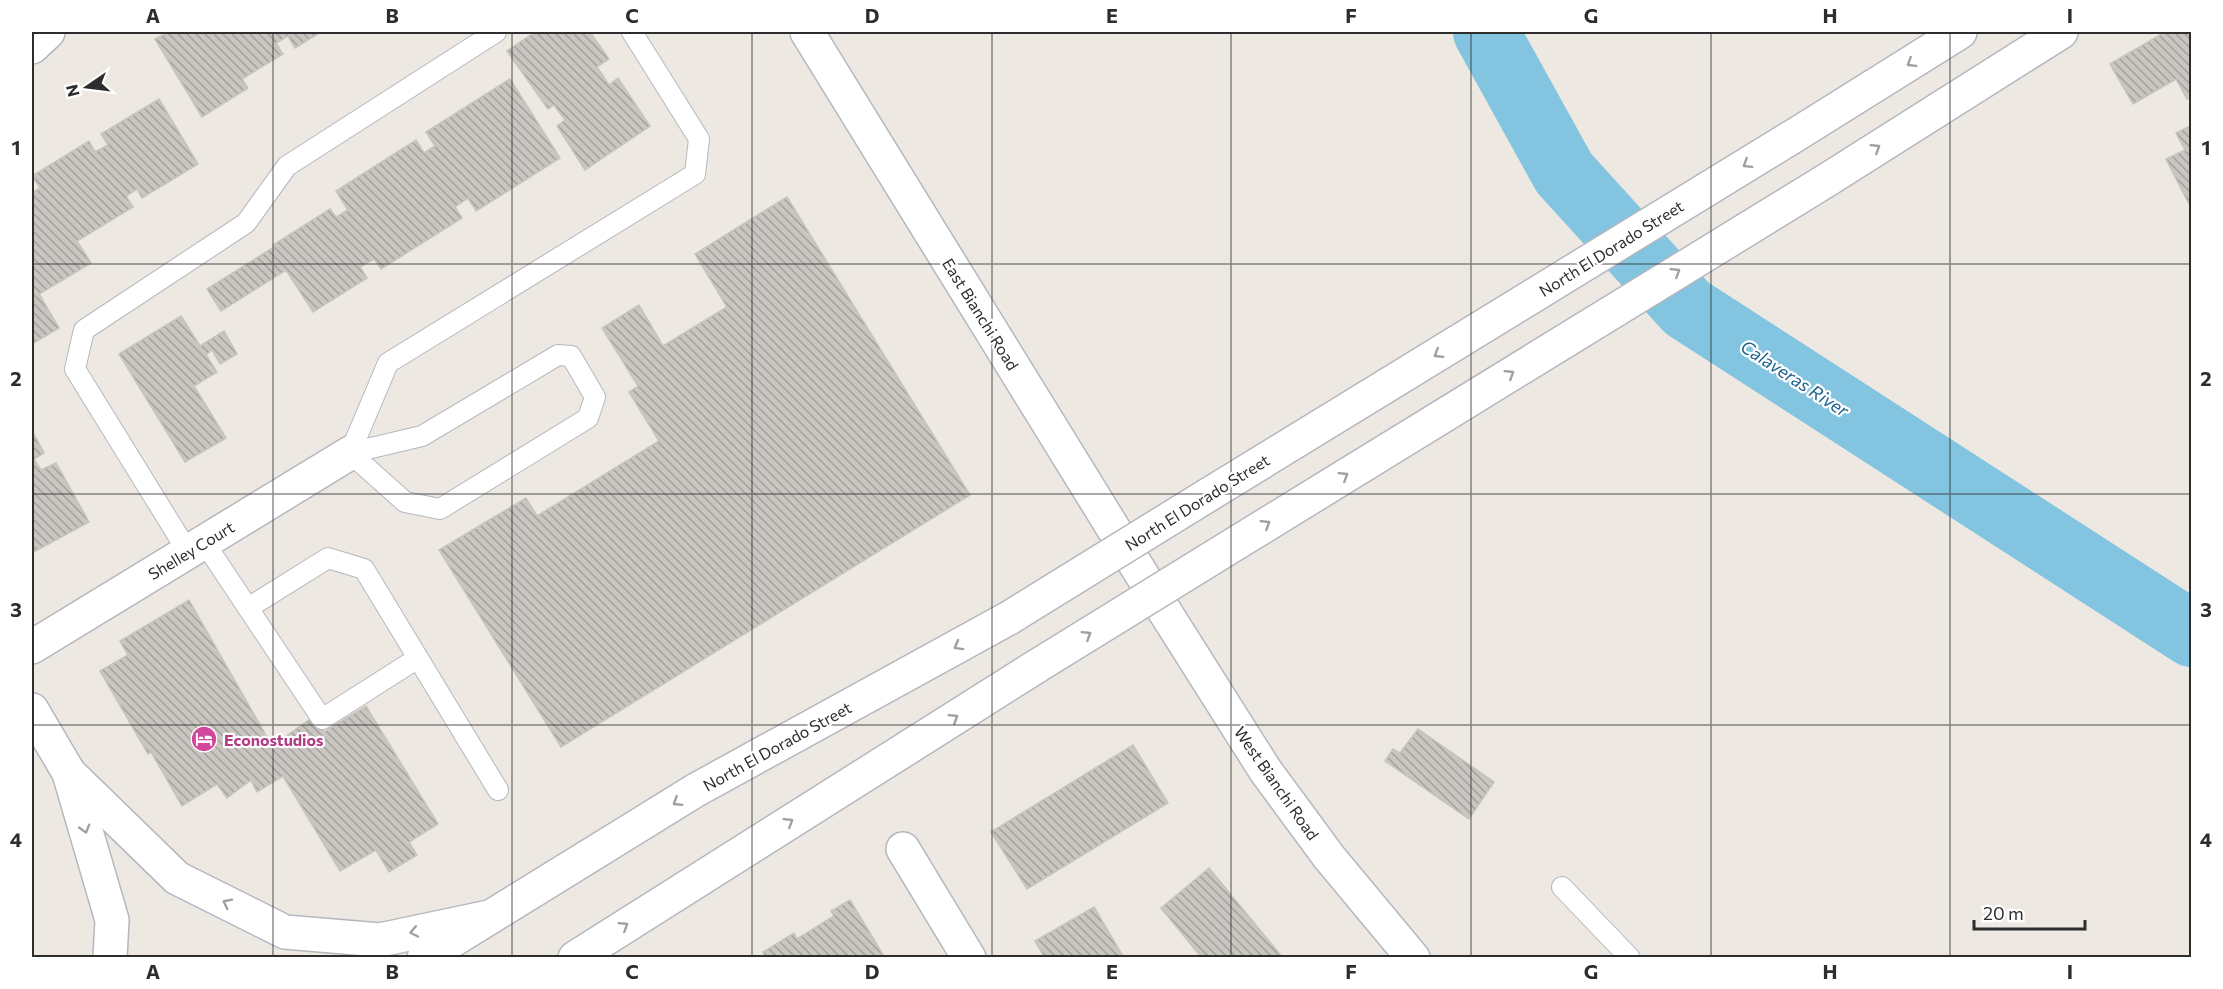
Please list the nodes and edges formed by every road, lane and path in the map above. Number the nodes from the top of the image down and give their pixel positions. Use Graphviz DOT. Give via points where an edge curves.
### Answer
graph roads {
  1 [pos="48,32"];
  2 [pos="496,32"];
  3 [pos="632,32"];
  4 [pos="807,32"];
  5 [pos="1960,32"];
  6 [pos="2061,32"];
  7 [pos="32,47"];
  8 [pos="350,453"];
  9 [pos="196,547"];
  10 [pos="1155,596"];
  11 [pos="248,608"];
  12 [pos="32,647"];
  13 [pos="418,658"];
  14 [pos="32,711"];
  15 [pos="69,772"];
  16 [pos="498,790"];
  17 [pos="903,849"];
  18 [pos="1562,887"];
  19 [pos="492,916"];
  20 [pos="110,957"];
  21 [pos="424,957"];
  22 [pos="574,957"];
  23 [pos="969,957"];
  24 [pos="1413,957"];
  25 [pos="1630,957"];
  1 -- 7 [label="main road"];
  2 -- 9 [label="lane" via="287,166 246,223 84,330 75,369"];
  3 -- 8 [label="lane" via="699,139 695,174 388,363"];
  4 -- 10 [label="main road, East Bianchi Road"];
  5 -- 19 [label="main road, North El Dorado Street, one-way, bridge" via="1009,618 696,790"];
  22 -- 6 [label="main road, one-way, bridge"];
  8 -- 8 [label="lane" via="405,502 440,509 588,418 595,397 571,356 558,355 422,436"];
  8 -- 9 [label="main road, Shelley Court"];
  9 -- 11 [label="lane"];
  9 -- 12 [label="main road, Shelley Court"];
  10 -- 24 [label="main road, West Bianchi Road" via="1265,770 1329,857"];
  11 -- 13 [label="lane" via="328,558 364,569"];
  11 -- 13 [label="lane" via="322,719"];
  13 -- 16 [label="lane"];
  14 -- 15 [label="main road"];
  19 -- 15 [label="main road, one-way" via="380,940 285,932 177,878"];
  15 -- 20 [label="main road, one-way" via="112,920"];
  17 -- 23 [label="main road"];
  18 -- 25 [label="lane"];
  19 -- 21 [label="main road, North El Dorado Street"];
}
